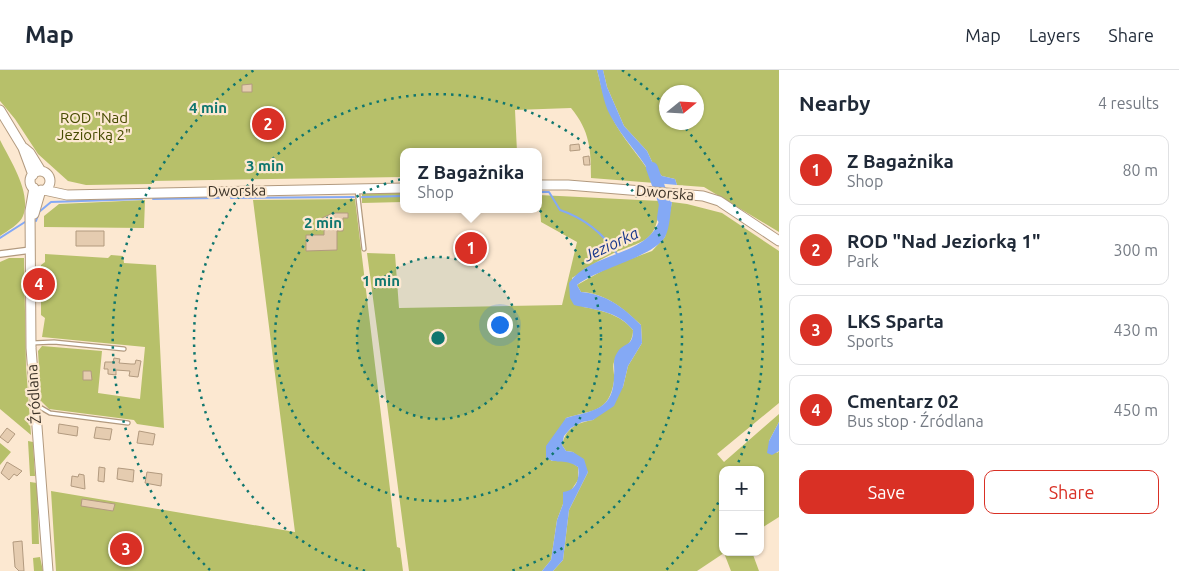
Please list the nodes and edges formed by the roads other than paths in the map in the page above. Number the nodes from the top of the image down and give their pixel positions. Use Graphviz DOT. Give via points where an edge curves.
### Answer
graph roads {
  1 [pos="0,110"];
  2 [pos="37,173"];
  3 [pos="50,182"];
  4 [pos="542,185"];
  5 [pos="400,188"];
  6 [pos="40,189"];
  7 [pos="357,189"];
  8 [pos="71,193"];
  9 [pos="779,240"];
  10 [pos="364,249"];
  11 [pos="31,250"];
  12 [pos="0,254"];
  13 [pos="31,343"];
  14 [pos="124,349"];
  15 [pos="35,404"];
  16 [pos="128,423"];
  17 [pos="48,571"];
  1 -- 2 [label="street"];
  2 -- 3 [label="street" via="48,174"];
  2 -- 6 [label="street, Źródlana" via="30,180"];
  3 -- 6 [label="street"];
  3 -- 8 [label="street, Dworska"];
  4 -- 9 [label="street, Dworska" via="704,196 719,201"];
  5 -- 7 [label="street, Dworska"];
  6 -- 8 [label="street, Dworska"];
  6 -- 11 [label="street, Źródlana" via="31,200"];
  7 -- 8 [label="street, Dworska"];
  7 -- 10 [label="lane"];
  11 -- 12 [label="street"];
  11 -- 13 [label="street, Źródlana"];
  13 -- 14 [label="lane"];
  13 -- 15 [label="street, Źródlana"];
  15 -- 16 [label="lane" via="50,413"];
  15 -- 17 [label="street, Źródlana"];
}
